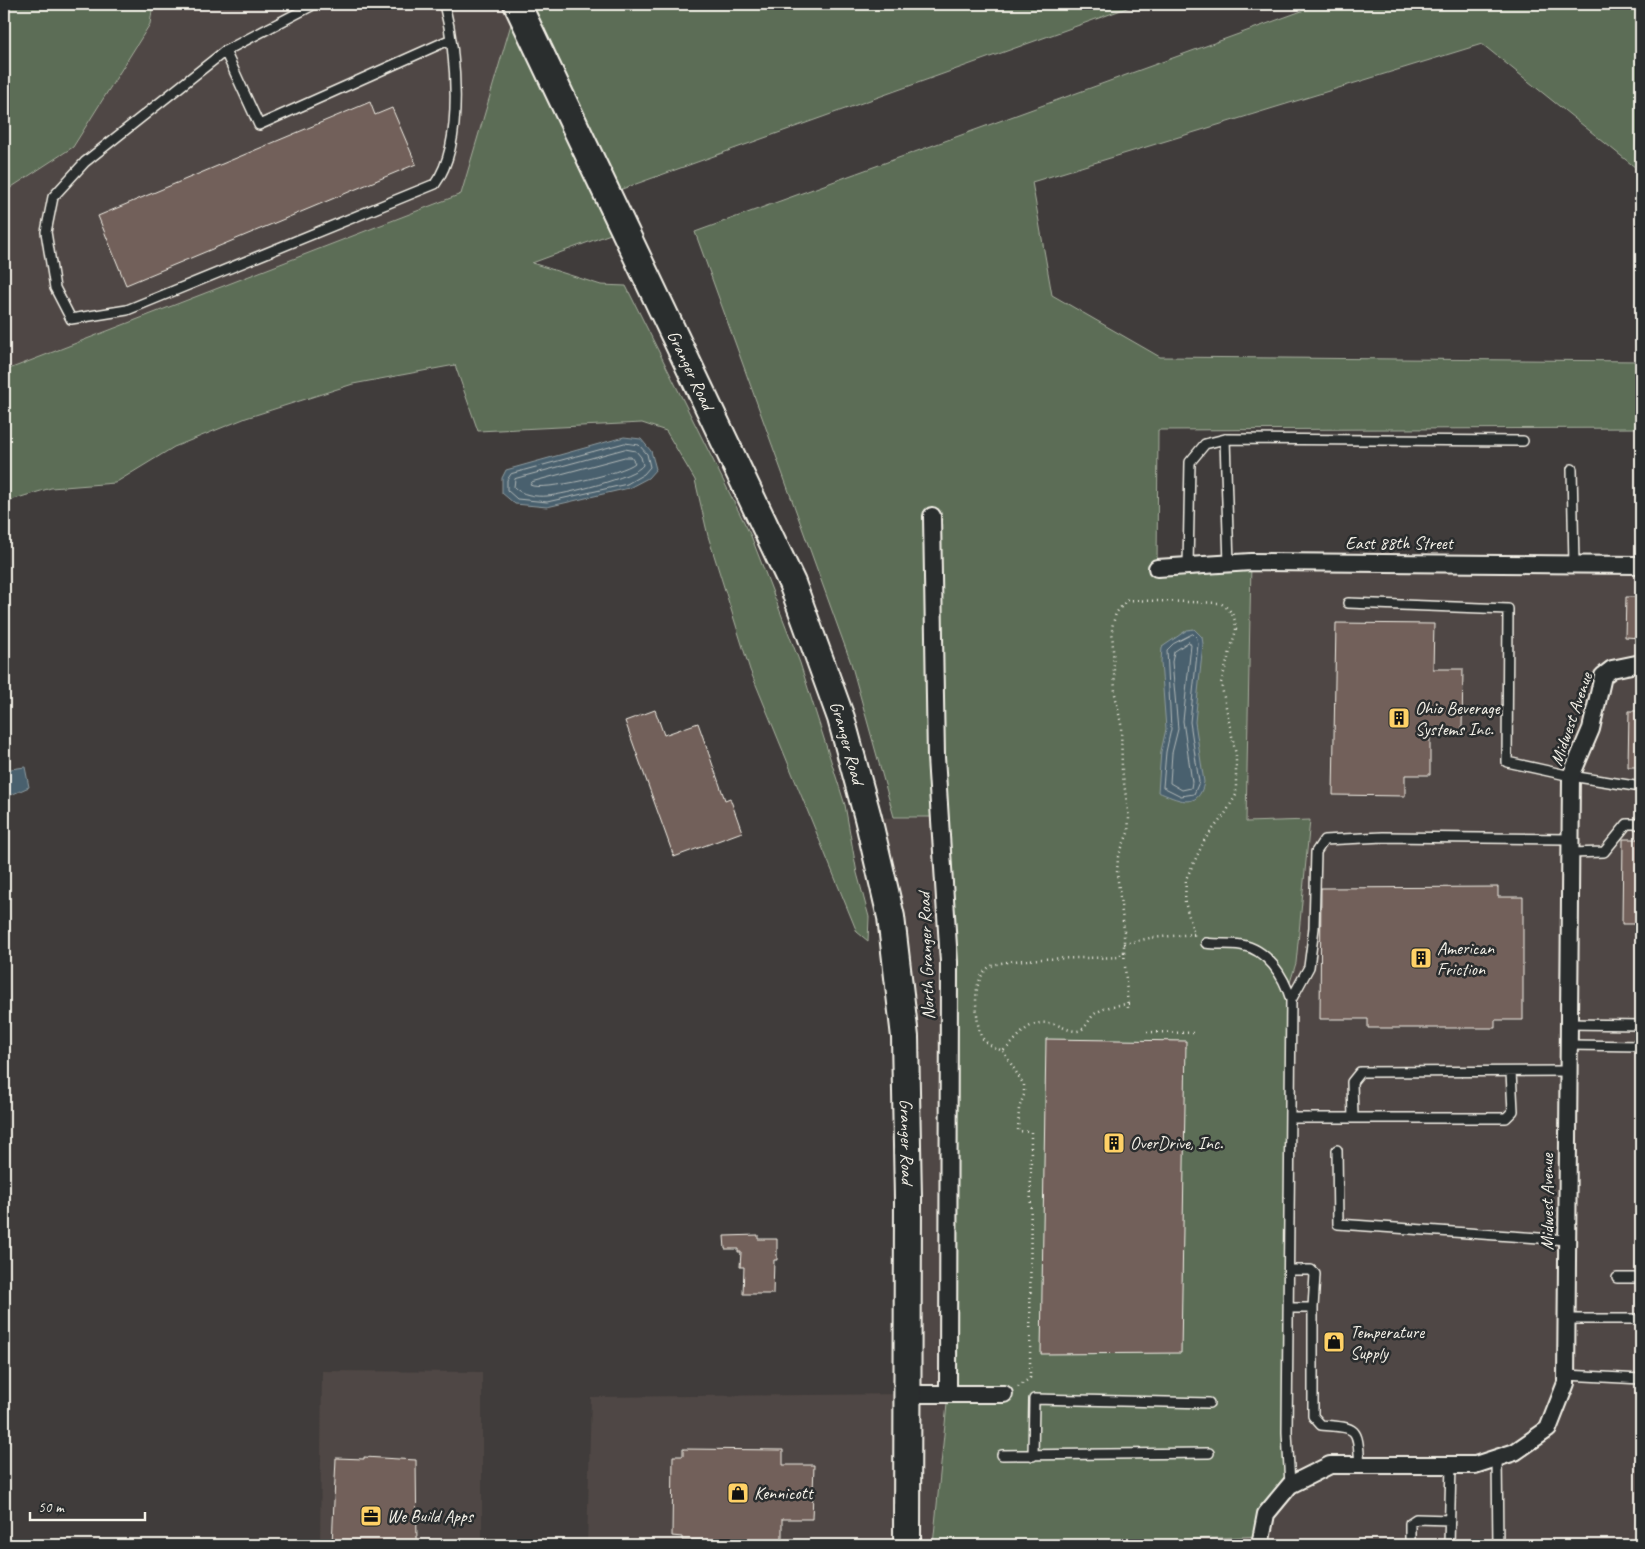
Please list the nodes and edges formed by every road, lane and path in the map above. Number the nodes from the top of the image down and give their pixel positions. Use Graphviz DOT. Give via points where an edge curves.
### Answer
graph roads {
  1 [pos="315,4"];
  2 [pos="444,4"];
  3 [pos="518,4"];
  4 [pos="450,40"];
  5 [pos="225,51"];
  6 [pos="1225,439"];
  7 [pos="1523,441"];
  8 [pos="1572,469"];
  9 [pos="932,516"];
  10 [pos="1229,564"];
  11 [pos="1574,564"];
  12 [pos="1641,565"];
  13 [pos="1188,566"];
  14 [pos="1157,568"];
  15 [pos="1348,603"];
  16 [pos="1641,663"];
  17 [pos="1571,776"];
  18 [pos="1641,786"];
  19 [pos="1641,824"];
  20 [pos="1570,846"];
  21 [pos="1194,934"];
  22 [pos="1201,942"];
  23 [pos="1124,944"];
  24 [pos="1124,952"];
  25 [pos="1291,1000"];
  26 [pos="1129,1004"];
  27 [pos="1128,1008"];
  28 [pos="1569,1024"];
  29 [pos="1641,1025"];
  30 [pos="1147,1032"];
  31 [pos="1194,1033"];
  32 [pos="1569,1045"];
  33 [pos="1641,1046"];
  34 [pos="1003,1051"];
  35 [pos="1568,1071"];
  36 [pos="1511,1072"];
  37 [pos="1291,1118"];
  38 [pos="1353,1118"];
  39 [pos="1337,1150"];
  40 [pos="1567,1240"];
  41 [pos="1289,1270"];
  42 [pos="1618,1278"];
  43 [pos="1641,1278"];
  44 [pos="1289,1308"];
  45 [pos="1314,1308"];
  46 [pos="1566,1319"];
  47 [pos="1641,1319"];
  48 [pos="1566,1375"];
  49 [pos="1641,1379"];
  50 [pos="908,1394"];
  51 [pos="948,1394"];
  52 [pos="1004,1394"];
  53 [pos="1209,1403"];
  54 [pos="1209,1453"];
  55 [pos="1002,1455"];
  56 [pos="1033,1456"];
  57 [pos="1497,1458"];
  58 [pos="1360,1465"];
  59 [pos="1451,1465"];
  60 [pos="1290,1484"];
  61 [pos="1450,1520"];
  62 [pos="907,1545"];
  63 [pos="1260,1545"];
  64 [pos="1410,1545"];
  65 [pos="1449,1545"];
  66 [pos="1498,1545"];
  1 -- 5 [label="lane"];
  2 -- 4 [label="lane"];
  3 -- 50 [label="main road, Granger Road" via="792,583 841,718 890,918 905,1037"];
  4 -- 5 [label="lane" via="260,125"];
  4 -- 5 [label="lane" via="455,78 454,132 443,173 435,184 127,310 71,319 55,288 46,232 53,197 85,162"];
  6 -- 7 [label="lane"];
  6 -- 10 [label="lane"];
  6 -- 13 [label="lane" via="1205,444 1190,462"];
  8 -- 11 [label="lane"];
  9 -- 51 [label="street, North Granger Road" via="936,758 949,962"];
  10 -- 11 [label="street, East 88th Street"];
  10 -- 13 [label="street, East 88th Street"];
  11 -- 12 [label="street, East 88th Street"];
  13 -- 14 [label="street, East 88th Street"];
  15 -- 17 [label="lane" via="1508,609 1507,762"];
  16 -- 17 [label="street, Midwest Avenue" via="1612,669 1603,676 1591,729"];
  17 -- 18 [label="lane"];
  17 -- 20 [label="street, Midwest Avenue"];
  19 -- 20 [label="lane" via="1627,824 1604,852"];
  20 -- 25 [label="lane" via="1383,837 1324,840 1316,852 1314,928 1309,967"];
  20 -- 28 [label="street, Midwest Avenue"];
  21 -- 22 [label="path"];
  21 -- 23 [label="path"];
  21 -- 23 [label="path" via="1185,902 1186,880 1205,838 1236,795 1236,755 1221,683 1236,621 1220,603 1127,600 1116,613 1112,627 1115,694 1129,818 1117,873"];
  22 -- 25 [label="lane" via="1256,949 1272,963"];
  23 -- 24 [label="path"];
  24 -- 26 [label="path"];
  24 -- 34 [label="path" via="1118,957 1020,961 992,965 986,969 975,995 979,1035 989,1045"];
  25 -- 37 [label="lane"];
  26 -- 27 [label="path"];
  26 -- 34 [label="path" via="1111,1005 1094,1014 1084,1028 1076,1031 1054,1024 1028,1026"];
  28 -- 29 [label="lane"];
  28 -- 32 [label="street, Midwest Avenue"];
  30 -- 31 [label="path"];
  32 -- 33 [label="lane"];
  32 -- 35 [label="street, Midwest Avenue"];
  34 -- 52 [label="path" via="1024,1085 1018,1131 1031,1132 1032,1324 1030,1378"];
  35 -- 36 [label="lane"];
  35 -- 40 [label="street, Midwest Avenue"];
  36 -- 38 [label="lane" via="1360,1072 1352,1082"];
  36 -- 38 [label="lane" via="1512,1110 1506,1118"];
  37 -- 38 [label="lane"];
  37 -- 41 [label="lane"];
  39 -- 40 [label="lane" via="1338,1224"];
  40 -- 46 [label="street, Midwest Avenue"];
  41 -- 44 [label="lane"];
  41 -- 45 [label="lane" via="1311,1270 1314,1274"];
  42 -- 43 [label="lane"];
  44 -- 45 [label="lane"];
  44 -- 60 [label="lane" via="1287,1458"];
  45 -- 58 [label="lane" via="1313,1416 1321,1424 1349,1427 1355,1431"];
  46 -- 47 [label="lane"];
  46 -- 48 [label="street, Midwest Avenue"];
  48 -- 49 [label="lane"];
  48 -- 57 [label="street, Midwest Avenue" via="1548,1430 1515,1452"];
  50 -- 51 [label="street"];
  50 -- 62 [label="main road, Granger Road"];
  51 -- 52 [label="street"];
  53 -- 56 [label="lane" via="1034,1399"];
  54 -- 56 [label="lane"];
  55 -- 56 [label="lane"];
  57 -- 59 [label="street, Midwest Avenue" via="1475,1465"];
  57 -- 66 [label="lane"];
  58 -- 59 [label="street, Midwest Avenue"];
  58 -- 60 [label="street, Midwest Avenue" via="1330,1465"];
  59 -- 61 [label="lane"];
  60 -- 63 [label="street, Midwest Avenue" via="1266,1514"];
  61 -- 64 [label="lane" via="1416,1519 1410,1523"];
  61 -- 65 [label="lane"];
}
